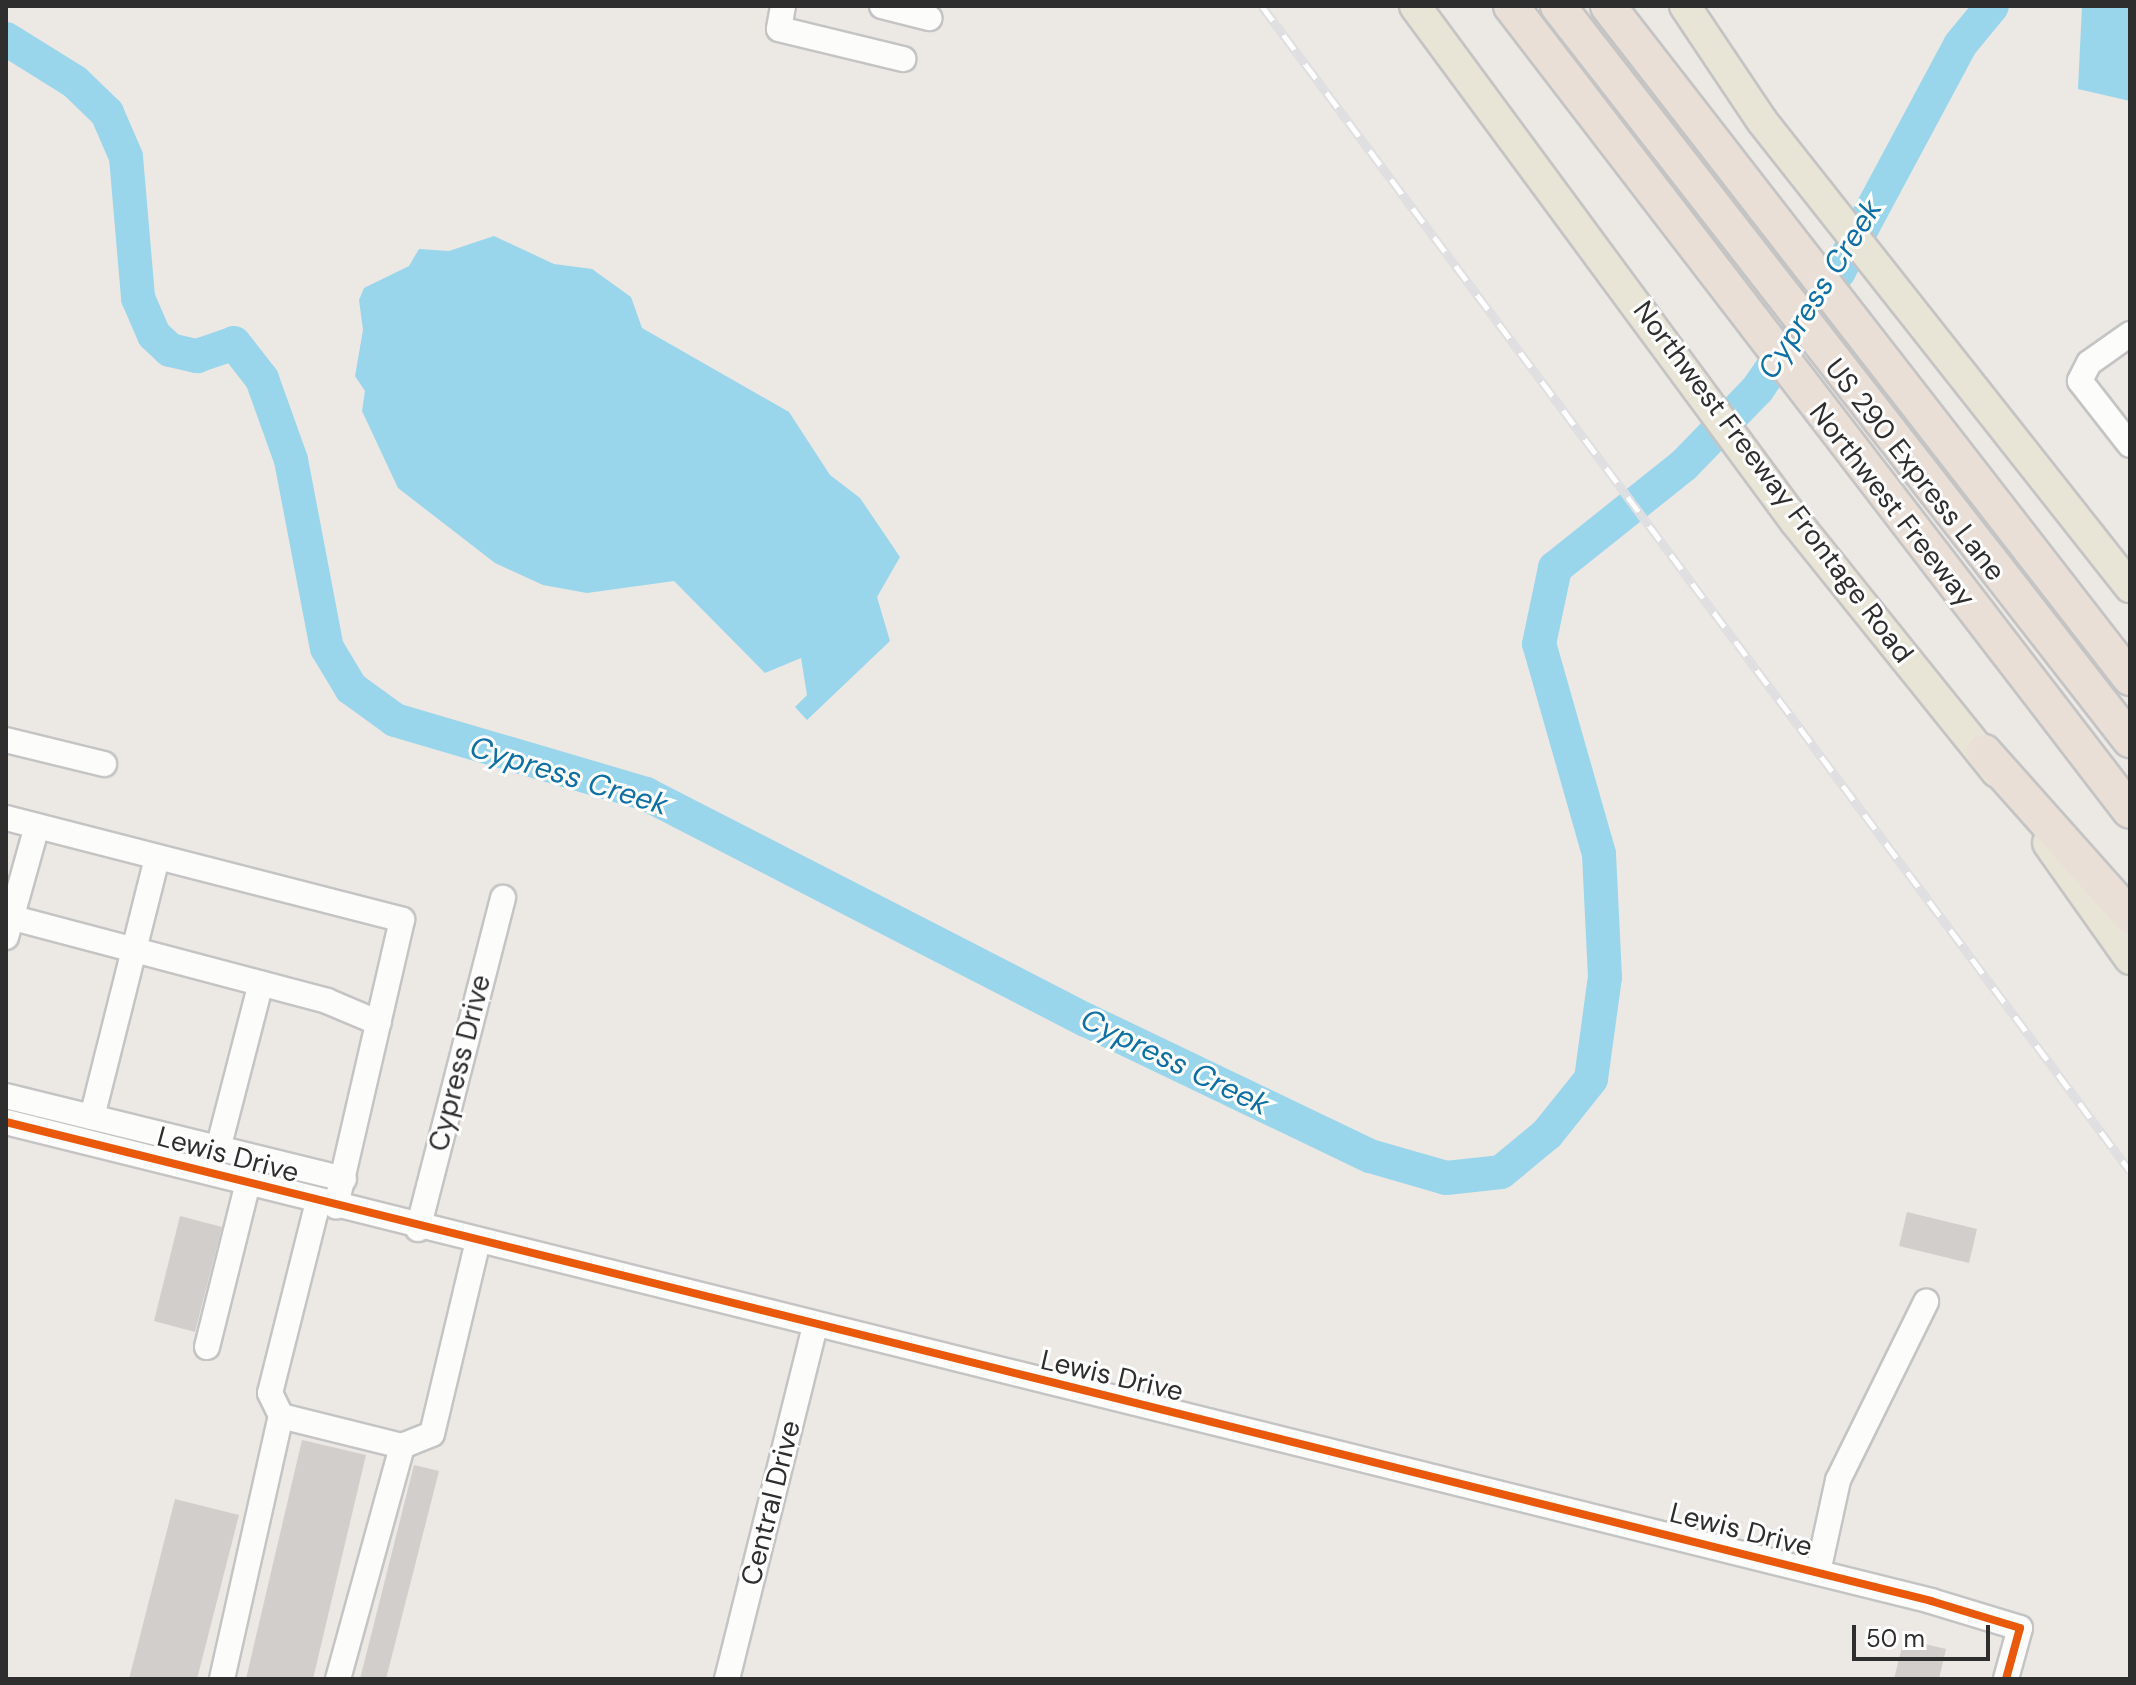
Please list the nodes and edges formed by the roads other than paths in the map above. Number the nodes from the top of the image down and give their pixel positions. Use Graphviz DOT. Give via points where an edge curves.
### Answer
graph roads {
  1 [pos="882,6"];
  2 [pos="1415,6"];
  3 [pos="1511,6"];
  4 [pos="1558,6"];
  5 [pos="1608,6"];
  6 [pos="1685,6"];
  7 [pos="781,18"];
  8 [pos="929,18"];
  9 [pos="903,59"];
  10 [pos="2130,334"];
  11 [pos="2120,412"];
  12 [pos="2130,445"];
  13 [pos="2130,587"];
  14 [pos="2130,678"];
  15 [pos="6,740"];
  16 [pos="2130,740"];
  17 [pos="1984,752"];
  18 [pos="104,764"];
  19 [pos="2130,811"];
  20 [pos="6,818"];
  21 [pos="37,826"];
  22 [pos="157,858"];
  23 [pos="503,898"];
  24 [pos="2130,916"];
  25 [pos="8,924"];
  26 [pos="133,948"];
  27 [pos="2130,959"];
  28 [pos="261,983"];
  29 [pos="379,1023"];
  30 [pos="6,1096"];
  31 [pos="92,1117"];
  32 [pos="6,1122"];
  33 [pos="218,1149"];
  34 [pos="344,1179"];
  35 [pos="248,1183"];
  36 [pos="327,1204"];
  37 [pos="418,1229"];
  38 [pos="477,1245"];
  39 [pos="1926,1302"];
  40 [pos="815,1327"];
  41 [pos="207,1347"];
  42 [pos="281,1416"];
  43 [pos="402,1446"];
  44 [pos="1818,1572"];
  45 [pos="222,1679"];
  46 [pos="338,1679"];
  47 [pos="727,1679"];
  48 [pos="2006,1679"];
  1 -- 8 [label="street"];
  2 -- 17 [label="main road, Northwest Freeway Frontage Road" via="1795,521"];
  3 -- 19 [label="highway, Northwest Freeway" via="1683,238"];
  4 -- 16 [label="highway, US 290 Express Lane" via="1705,203"];
  5 -- 14 [label="highway" via="1898,386"];
  6 -- 13 [label="main road" via="1762,121"];
  7 -- 9 [label="street"];
  10 -- 11 [label="street" via="2089,363 2080,381"];
  11 -- 12 [label="street"];
  15 -- 18 [label="street"];
  17 -- 24 [label="highway"];
  17 -- 27 [label="main road, Northwest Freeway Frontage Road"];
  20 -- 21 [label="street"];
  21 -- 22 [label="street"];
  21 -- 25 [label="street"];
  22 -- 26 [label="street"];
  22 -- 29 [label="street" via="402,920"];
  23 -- 37 [label="street, Cypress Drive"];
  25 -- 26 [label="street"];
  26 -- 28 [label="street"];
  26 -- 31 [label="street"];
  28 -- 29 [label="street"];
  28 -- 33 [label="street"];
  29 -- 34 [label="street"];
  30 -- 31 [label="street"];
  31 -- 33 [label="street"];
  32 -- 35 [label="street, Lewis Drive"];
  33 -- 34 [label="street"];
  34 -- 36 [label="street"];
  35 -- 36 [label="street, Lewis Drive"];
  35 -- 41 [label="street"];
  36 -- 37 [label="street, Lewis Drive"];
  36 -- 42 [label="street" via="270,1393"];
  37 -- 38 [label="street, Lewis Drive"];
  38 -- 40 [label="street, Lewis Drive"];
  38 -- 43 [label="street" via="438,1421 420,1443"];
  39 -- 44 [label="street" via="1838,1480"];
  40 -- 44 [label="street, Lewis Drive"];
  40 -- 47 [label="street, Central Drive"];
  42 -- 43 [label="street"];
  42 -- 45 [label="street"];
  43 -- 46 [label="street"];
  44 -- 48 [label="street, Lewis Drive" via="2020,1628"];
}
